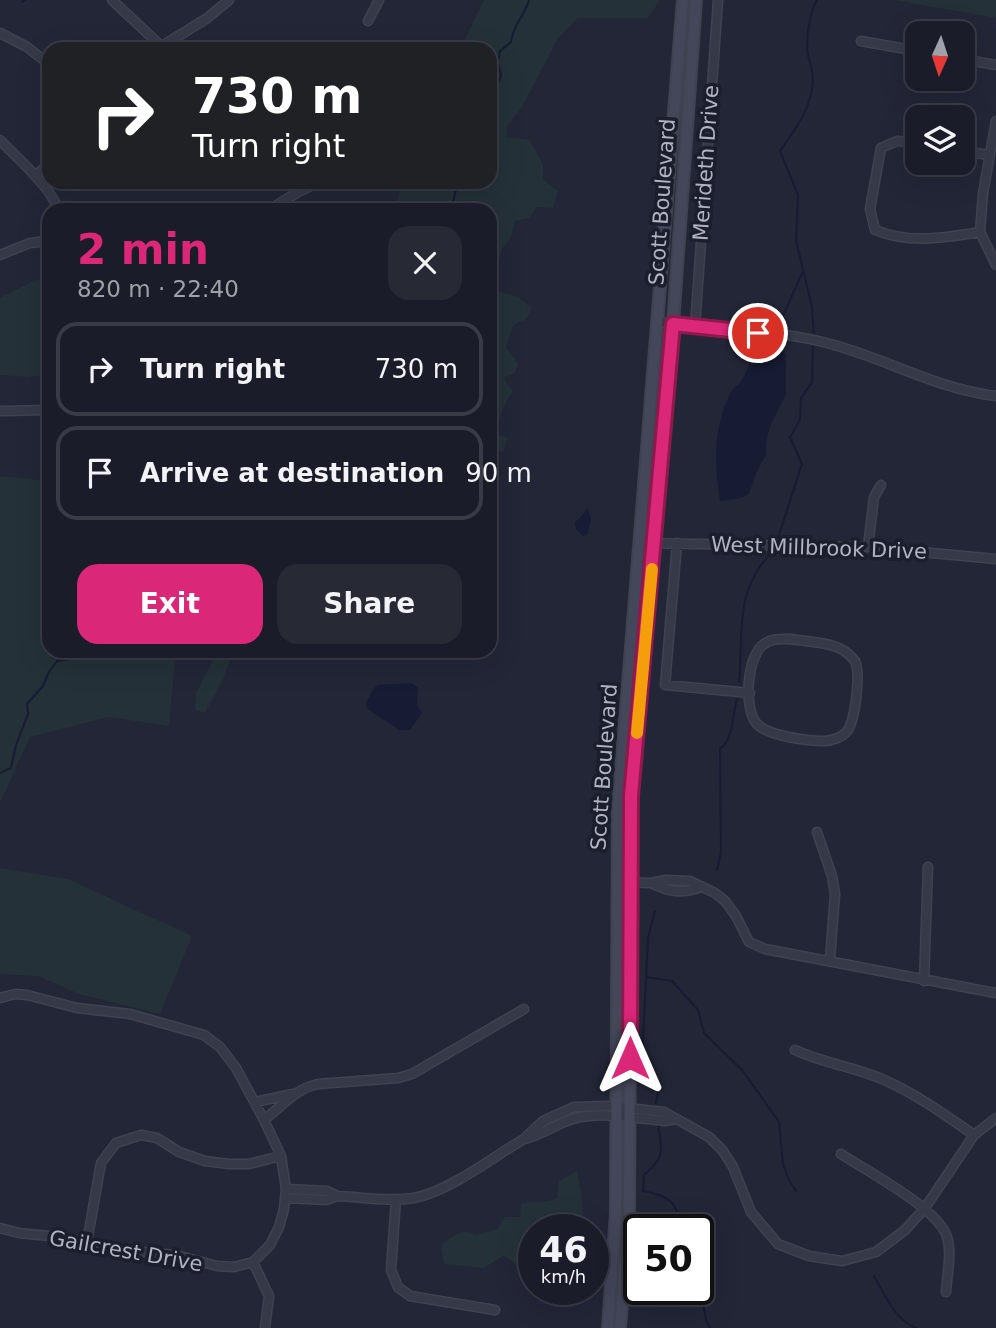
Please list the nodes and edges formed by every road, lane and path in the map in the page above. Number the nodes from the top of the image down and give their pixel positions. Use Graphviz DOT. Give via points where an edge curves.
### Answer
graph roads {
  1 [pos="111,0"];
  2 [pos="229,0"];
  3 [pos="379,0"];
  4 [pos="683,0"];
  5 [pos="696,0"];
  6 [pos="718,0"];
  7 [pos="368,21"];
  8 [pos="0,33"];
  9 [pos="861,41"];
  10 [pos="153,42"];
  11 [pos="169,42"];
  12 [pos="905,49"];
  13 [pos="42,59"];
  14 [pos="975,61"];
  15 [pos="996,65"];
  16 [pos="996,121"];
  17 [pos="0,140"];
  18 [pos="905,142"];
  19 [pos="975,153"];
  20 [pos="989,155"];
  21 [pos="42,170"];
  22 [pos="35,176"];
  23 [pos="42,185"];
  24 [pos="45,189"];
  25 [pos="304,189"];
  26 [pos="56,203"];
  27 [pos="280,203"];
  28 [pos="980,232"];
  29 [pos="42,242"];
  30 [pos="0,255"];
  31 [pos="996,265"];
  32 [pos="659,322"];
  33 [pos="673,324"];
  34 [pos="695,327"];
  35 [pos="996,396"];
  36 [pos="42,410"];
  37 [pos="0,411"];
  38 [pos="881,485"];
  39 [pos="641,542"];
  40 [pos="654,543"];
  41 [pos="677,543"];
  42 [pos="868,547"];
  43 [pos="996,559"];
  44 [pos="750,693"];
  45 [pos="817,832"];
  46 [pos="928,867"];
  47 [pos="617,881"];
  48 [pos="630,882"];
  49 [pos="830,960"];
  50 [pos="924,981"];
  51 [pos="996,993"];
  52 [pos="1,998"];
  53 [pos="524,1009"];
  54 [pos="795,1050"];
  55 [pos="293,1094"];
  56 [pos="254,1102"];
  57 [pos="617,1112"];
  58 [pos="630,1114"];
  59 [pos="996,1118"];
  60 [pos="264,1120"];
  61 [pos="974,1135"];
  62 [pos="841,1154"];
  63 [pos="281,1156"];
  64 [pos="286,1194"];
  65 [pos="396,1199"];
  66 [pos="925,1208"];
  67 [pos="0,1228"];
  68 [pos="87,1242"];
  69 [pos="253,1262"];
  70 [pos="946,1292"];
  71 [pos="495,1310"];
  72 [pos="265,1328"];
  73 [pos="608,1328"];
  74 [pos="620,1328"];
  1 -- 10 [label="street"];
  2 -- 11 [label="street"];
  3 -- 7 [label="street"];
  4 -- 32 [label="main road, Scott Boulevard"];
  5 -- 33 [label="main road, Scott Boulevard"];
  6 -- 34 [label="street, Merideth Drive"];
  8 -- 13 [label="street"];
  9 -- 12 [label="street"];
  14 -- 15 [label="street"];
  16 -- 20 [label="street"];
  17 -- 22 [label="street"];
  18 -- 28 [label="street" via="881,148 870,209 875,230 908,239"];
  19 -- 20 [label="street"];
  20 -- 28 [label="street"];
  21 -- 22 [label="street"];
  22 -- 23 [label="street"];
  24 -- 26 [label="street"];
  25 -- 27 [label="street"];
  28 -- 31 [label="street"];
  29 -- 30 [label="street"];
  32 -- 33 [label="street"];
  32 -- 39 [label="main road, Scott Boulevard"];
  33 -- 34 [label="street"];
  33 -- 40 [label="main road, Scott Boulevard"];
  34 -- 35 [label="street" via="824,342 954,388"];
  36 -- 37 [label="street"];
  38 -- 42 [label="street" via="874,498"];
  39 -- 40 [label="street, West Millbrook Drive"];
  39 -- 47 [label="main road, Scott Boulevard" via="618,809"];
  40 -- 41 [label="street, West Millbrook Drive"];
  40 -- 48 [label="main road, Scott Boulevard" via="631,796"];
  41 -- 42 [label="street, West Millbrook Drive"];
  41 -- 44 [label="street" via="665,685"];
  42 -- 43 [label="street, West Millbrook Drive"];
  44 -- 44 [label="street" via="752,717 766,731 830,741 847,731 853,718 855,660 829,645 772,640 760,648 751,668"];
  45 -- 49 [label="street" via="835,894"];
  46 -- 50 [label="street"];
  47 -- 48 [label="street"];
  47 -- 57 [label="main road, Scott Boulevard"];
  48 -- 49 [label="street" via="651,883 666,891 701,887 724,901 749,942"];
  48 -- 58 [label="main road, Scott Boulevard"];
  49 -- 50 [label="street"];
  50 -- 51 [label="street"];
  52 -- 56 [label="street" via="27,995 77,1008 130,1014 204,1035 220,1046"];
  53 -- 55 [label="street" via="412,1074 318,1084"];
  54 -- 61 [label="street" via="882,1079"];
  55 -- 56 [label="street"];
  55 -- 60 [label="street"];
  56 -- 60 [label="street"];
  57 -- 58 [label="street"];
  57 -- 65 [label="street" via="591,1105 574,1107 543,1121 524,1139 443,1188"];
  57 -- 73 [label="main road, Scott Boulevard"];
  58 -- 66 [label="street" via="676,1119 709,1137 733,1167 751,1212 778,1244 809,1256 842,1261 876,1252"];
  58 -- 74 [label="main road, Scott Boulevard" via="629,1215"];
  59 -- 61 [label="street"];
  60 -- 63 [label="street"];
  61 -- 66 [label="street"];
  62 -- 66 [label="street"];
  63 -- 64 [label="street"];
  63 -- 68 [label="street" via="229,1164 205,1161 141,1135 116,1143 101,1163"];
  64 -- 65 [label="street" via="326,1200 337,1196"];
  64 -- 69 [label="street" via="274,1236"];
  65 -- 71 [label="street" via="391,1270 398,1287 410,1296"];
  66 -- 70 [label="street" via="947,1237"];
  67 -- 68 [label="street, Gailcrest Drive"];
  68 -- 69 [label="street, Gailcrest Drive" via="217,1266"];
  69 -- 72 [label="street" via="269,1296"];
}
